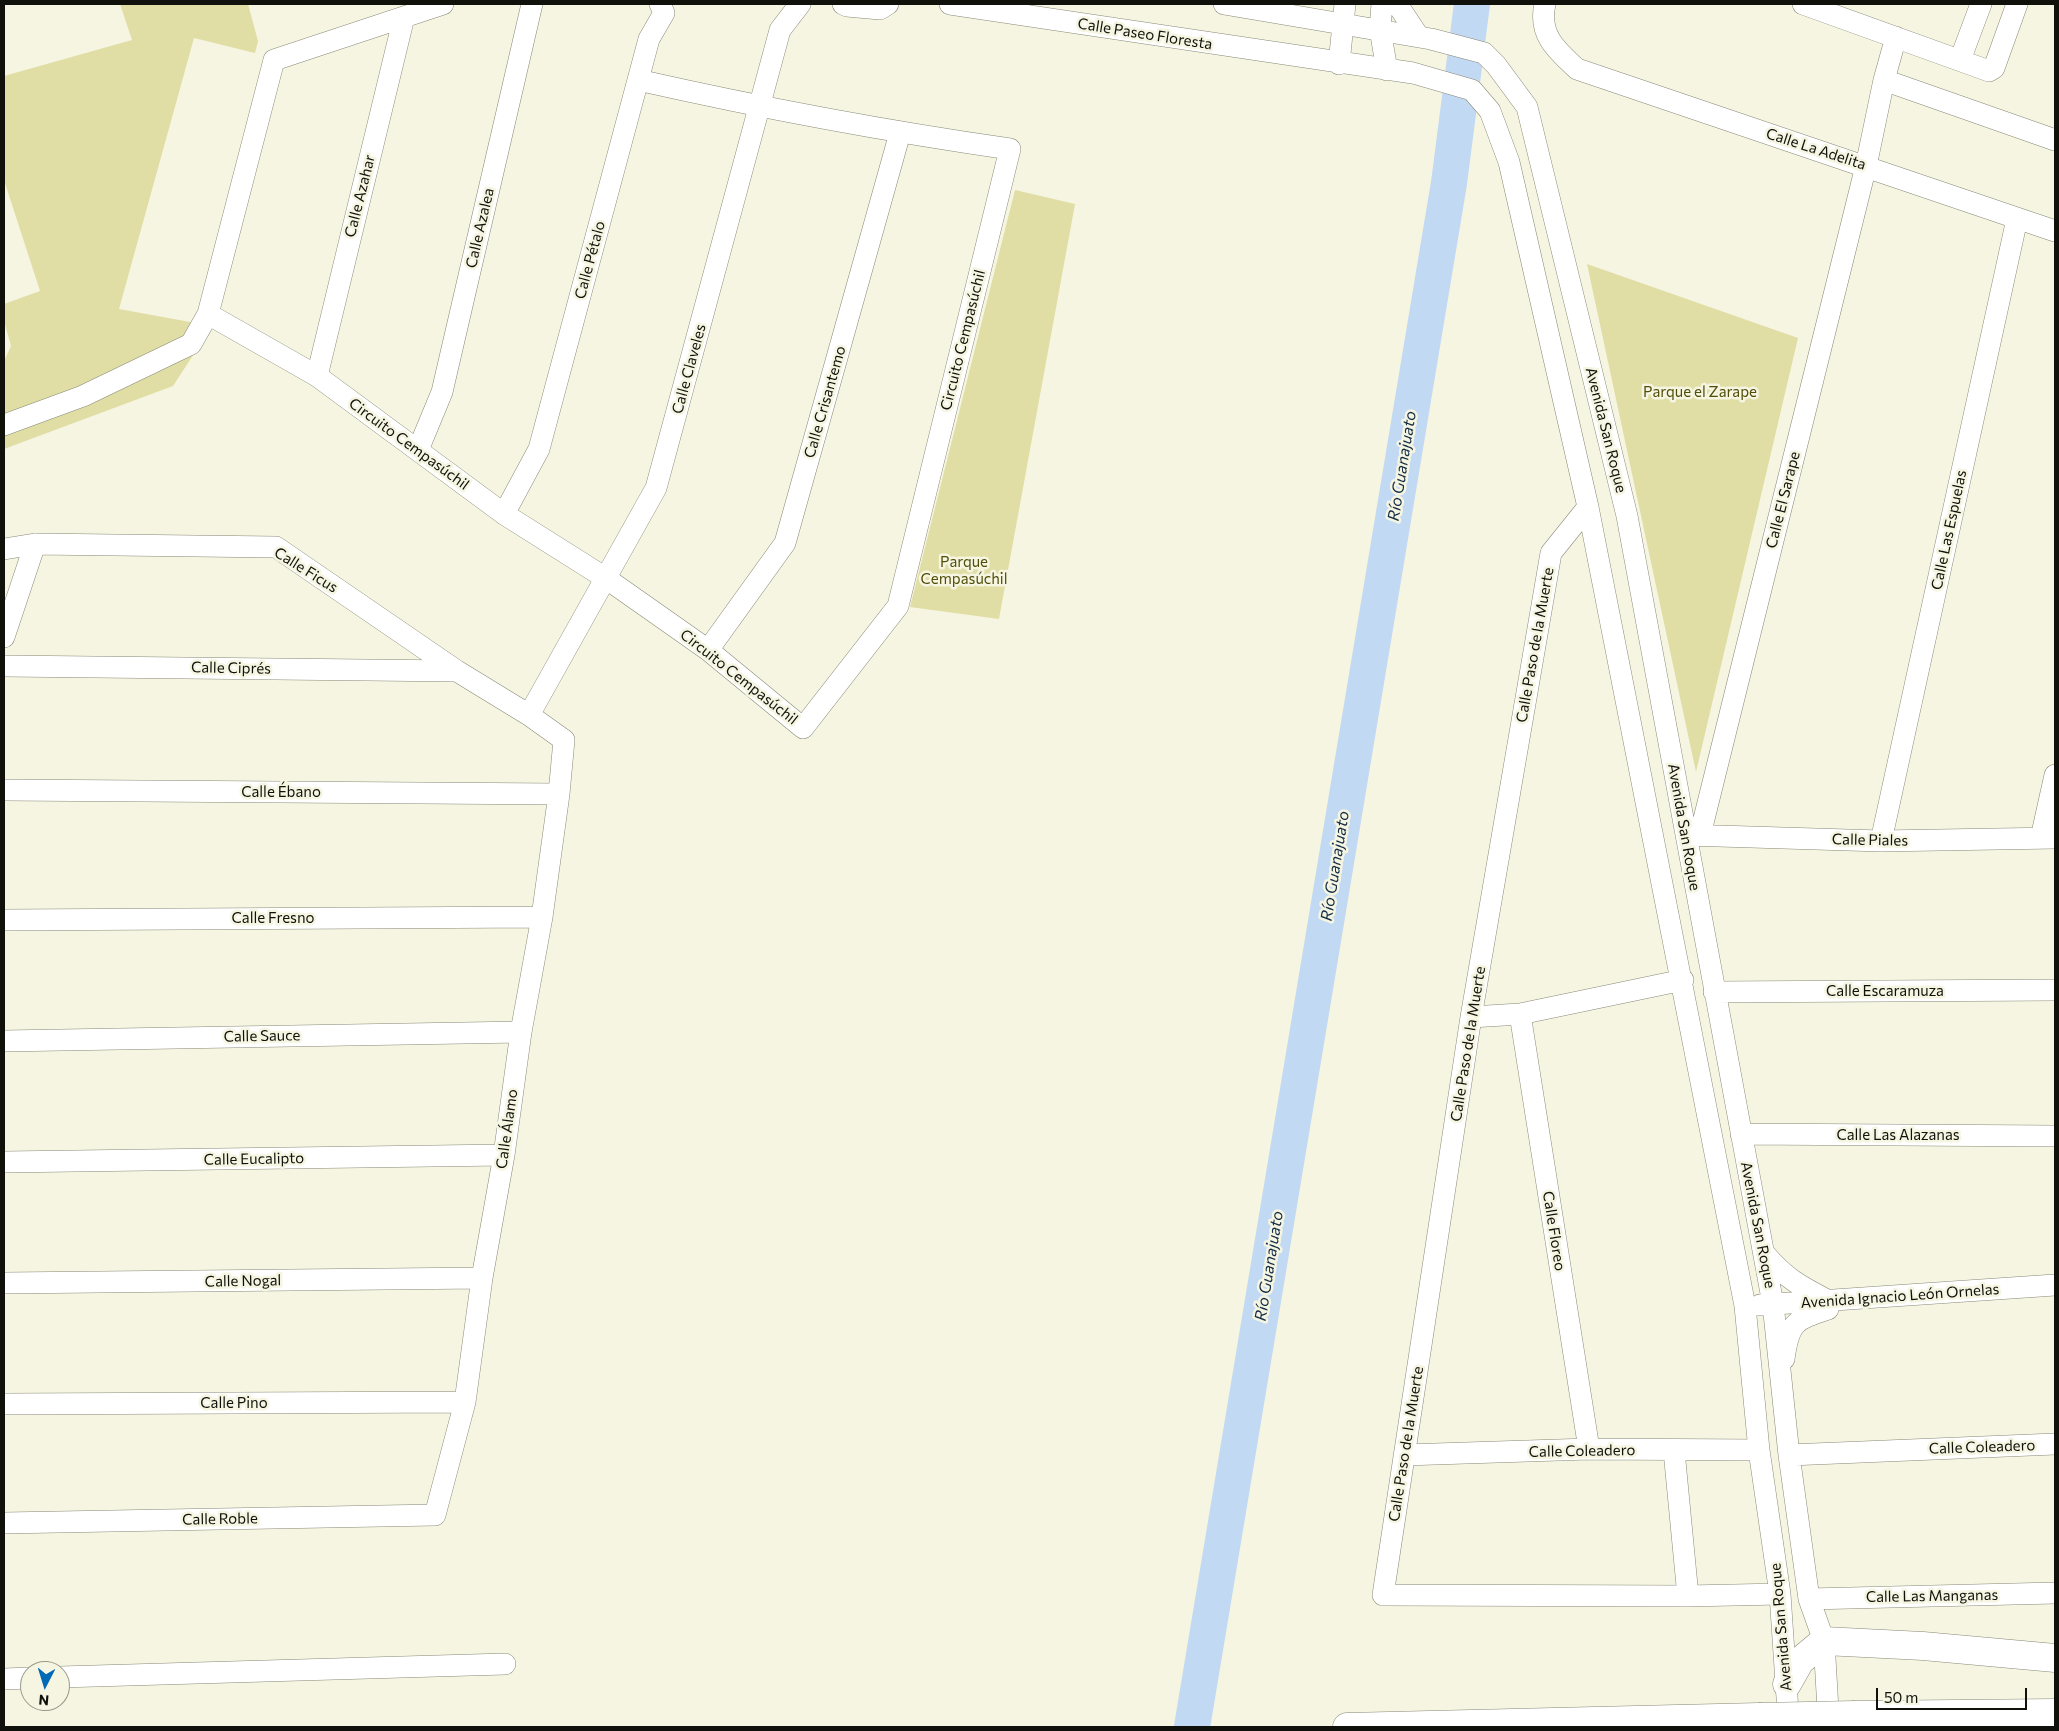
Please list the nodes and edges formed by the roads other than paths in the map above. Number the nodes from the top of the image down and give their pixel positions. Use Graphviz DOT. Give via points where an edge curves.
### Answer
graph roads {
  1 [pos="443,4"];
  2 [pos="532,4"];
  3 [pos="660,4"];
  4 [pos="800,4"];
  5 [pos="842,4"];
  6 [pos="888,4"];
  7 [pos="950,4"];
  8 [pos="1224,4"];
  9 [pos="1382,4"];
  10 [pos="1397,4"];
  11 [pos="1545,4"];
  12 [pos="1802,4"];
  13 [pos="1981,4"];
  14 [pos="2017,4"];
  15 [pos="1344,14"];
  16 [pos="404,17"];
  17 [pos="1380,29"];
  18 [pos="1896,37"];
  19 [pos="1425,38"];
  20 [pos="1960,60"];
  21 [pos="1339,64"];
  22 [pos="1387,70"];
  23 [pos="638,80"];
  24 [pos="1884,80"];
  25 [pos="760,108"];
  26 [pos="900,133"];
  27 [pos="2055,140"];
  28 [pos="1866,166"];
  29 [pos="2016,219"];
  30 [pos="2055,231"];
  31 [pos="208,314"];
  32 [pos="316,376"];
  33 [pos="4,424"];
  34 [pos="418,450"];
  35 [pos="1588,507"];
  36 [pos="504,514"];
  37 [pos="35,544"];
  38 [pos="4,549"];
  39 [pos="607,579"];
  40 [pos="4,637"];
  41 [pos="708,650"];
  42 [pos="4,666"];
  43 [pos="457,671"];
  44 [pos="529,715"];
  45 [pos="564,740"];
  46 [pos="2055,774"];
  47 [pos="4,790"];
  48 [pos="559,794"];
  49 [pos="1693,835"];
  50 [pos="2048,838"];
  51 [pos="1881,841"];
  52 [pos="542,917"];
  53 [pos="4,920"];
  54 [pos="1683,980"];
  55 [pos="2055,990"];
  56 [pos="1714,992"];
  57 [pos="1520,1014"];
  58 [pos="1471,1018"];
  59 [pos="521,1032"];
  60 [pos="4,1041"];
  61 [pos="1741,1134"];
  62 [pos="2055,1136"];
  63 [pos="504,1155"];
  64 [pos="4,1162"];
  65 [pos="1764,1252"];
  66 [pos="482,1278"];
  67 [pos="4,1283"];
  68 [pos="2055,1285"];
  69 [pos="1853,1300"];
  70 [pos="1832,1302"];
  71 [pos="1773,1304"];
  72 [pos="1745,1306"];
  73 [pos="1782,1376"];
  74 [pos="465,1402"];
  75 [pos="4,1404"];
  76 [pos="2055,1444"];
  77 [pos="1589,1449"];
  78 [pos="1759,1450"];
  79 [pos="1674,1451"];
  80 [pos="1404,1455"];
  81 [pos="1789,1455"];
  82 [pos="435,1515"];
  83 [pos="4,1523"];
  84 [pos="2055,1593"];
  85 [pos="1780,1594"];
  86 [pos="1688,1596"];
  87 [pos="1809,1599"];
  88 [pos="1824,1641"];
  89 [pos="2055,1658"];
  90 [pos="505,1664"];
  91 [pos="70,1677"];
  92 [pos="20,1678"];
  93 [pos="4,1679"];
  94 [pos="1787,1684"];
  95 [pos="2055,1713"];
  96 [pos="1347,1727"];
  97 [pos="1789,1727"];
  98 [pos="1829,1727"];
  1 -- 16 [label="street"];
  2 -- 34 [label="street, Calle Azalea" via="442,392"];
  3 -- 23 [label="street, Calle Pétalo" via="664,12 649,39"];
  4 -- 25 [label="street, Calle Claveles" via="780,30"];
  5 -- 6 [label="street" via="880,9"];
  7 -- 21 [label="street, Calle Paseo Floresta"];
  8 -- 15 [label="street"];
  9 -- 17 [label="street"];
  10 -- 19 [label="street"];
  11 -- 28 [label="street, Calle La Adelita" via="1542,15 1545,35 1577,69"];
  12 -- 18 [label="street"];
  13 -- 20 [label="street"];
  14 -- 20 [label="street" via="1994,68 1989,71"];
  15 -- 17 [label="street, Avenida San Roque"];
  15 -- 21 [label="street"];
  16 -- 31 [label="street" via="274,60"];
  16 -- 32 [label="street, Calle Azahar"];
  17 -- 19 [label="street, Avenida San Roque"];
  17 -- 22 [label="street"];
  18 -- 20 [label="street"];
  18 -- 24 [label="street, Calle El Sarape"];
  19 -- 49 [label="street, Avenida San Roque" via="1484,53 1527,107 1627,516"];
  21 -- 22 [label="street, Avenida San Roque"];
  22 -- 35 [label="street, Avenida San Roque" via="1413,73 1472,90 1490,111 1508,162"];
  23 -- 25 [label="street, Circuito Cempasúchil"];
  23 -- 36 [label="street, Calle Pétalo" via="539,449"];
  24 -- 27 [label="street"];
  24 -- 28 [label="street, Calle El Sarape"];
  25 -- 26 [label="street, Circuito Cempasúchil"];
  25 -- 39 [label="street, Calle Claveles" via="656,488"];
  26 -- 41 [label="street, Calle Crisantemo" via="785,543"];
  26 -- 41 [label="street, Circuito Cempasúchil" via="1010,149 898,606 803,728"];
  28 -- 29 [label="street, Calle La Adelita"];
  28 -- 49 [label="street, Calle El Sarape"];
  29 -- 30 [label="street, Calle La Adelita"];
  29 -- 51 [label="street, Calle Las Espuelas"];
  31 -- 32 [label="street, Circuito Cempasúchil"];
  31 -- 33 [label="street" via="191,344 83,396"];
  32 -- 34 [label="street, Circuito Cempasúchil"];
  34 -- 36 [label="street, Circuito Cempasúchil"];
  35 -- 54 [label="street, Avenida San Roque"];
  35 -- 58 [label="street, Calle Paso de la Muerte" via="1551,553"];
  36 -- 39 [label="street, Circuito Cempasúchil"];
  37 -- 38 [label="street, Calle Ficus"];
  37 -- 40 [label="street"];
  37 -- 43 [label="street, Calle Ficus" via="276,547"];
  39 -- 41 [label="street, Circuito Cempasúchil"];
  39 -- 44 [label="street, Calle Claveles"];
  42 -- 43 [label="street, Calle Ciprés"];
  43 -- 44 [label="street, Calle Ficus"];
  44 -- 45 [label="street, Calle Ficus"];
  45 -- 48 [label="street, Calle Álamo"];
  46 -- 50 [label="street"];
  47 -- 48 [label="street, Calle Ébano"];
  48 -- 52 [label="street, Calle Álamo"];
  49 -- 51 [label="street, Calle Piales"];
  49 -- 56 [label="street, Avenida San Roque"];
  50 -- 51 [label="street, Calle Piales"];
  52 -- 53 [label="street, Calle Fresno"];
  52 -- 59 [label="street, Calle Álamo"];
  54 -- 57 [label="street"];
  54 -- 72 [label="street, Avenida San Roque"];
  55 -- 56 [label="street, Calle Escaramuza"];
  56 -- 61 [label="street, Avenida San Roque"];
  57 -- 58 [label="street"];
  57 -- 77 [label="street, Calle Floreo"];
  58 -- 80 [label="street, Calle Paso de la Muerte"];
  59 -- 60 [label="street, Calle Sauce"];
  59 -- 63 [label="street, Calle Álamo"];
  61 -- 62 [label="street, Calle Las Alazanas"];
  61 -- 65 [label="street, Avenida San Roque"];
  63 -- 64 [label="street, Calle Eucalipto"];
  63 -- 66 [label="street, Calle Álamo"];
  65 -- 70 [label="street" via="1780,1272"];
  65 -- 71 [label="street, Avenida San Roque"];
  66 -- 67 [label="street, Calle Nogal"];
  66 -- 74 [label="street, Calle Álamo"];
  68 -- 69 [label="street, Avenida Ignacio León Ornelas"];
  69 -- 70 [label="street, Avenida Ignacio León Ornelas"];
  69 -- 73 [label="street" via="1799,1318 1786,1339"];
  70 -- 71 [label="street, Avenida Ignacio León Ornelas"];
  71 -- 72 [label="street, Avenida Ignacio León Ornelas"];
  71 -- 73 [label="street, Avenida San Roque"];
  72 -- 78 [label="street, Avenida San Roque"];
  73 -- 81 [label="street, Avenida San Roque"];
  74 -- 75 [label="street, Calle Pino"];
  74 -- 82 [label="street, Calle Álamo"];
  76 -- 81 [label="street, Calle Coleadero"];
  77 -- 79 [label="street, Calle Coleadero"];
  77 -- 80 [label="street, Calle Coleadero"];
  78 -- 79 [label="street, Calle Coleadero"];
  78 -- 85 [label="street, Avenida San Roque"];
  79 -- 86 [label="street"];
  80 -- 86 [label="street, Calle Paso de la Muerte" via="1383,1595"];
  81 -- 87 [label="street, Avenida San Roque"];
  82 -- 83 [label="street, Calle Roble"];
  84 -- 87 [label="street, Calle Las Manganas"];
  85 -- 86 [label="street"];
  85 -- 94 [label="street, Avenida San Roque"];
  87 -- 88 [label="street, Avenida San Roque"];
  88 -- 89 [label="highway"];
  88 -- 94 [label="highway" via="1800,1661"];
  88 -- 98 [label="street, Avenida San Roque"];
  90 -- 91 [label="street"];
  92 -- 93 [label="street"];
  94 -- 97 [label="street, Avenida San Roque"];
  95 -- 96 [label="highway, bridge"];
}
